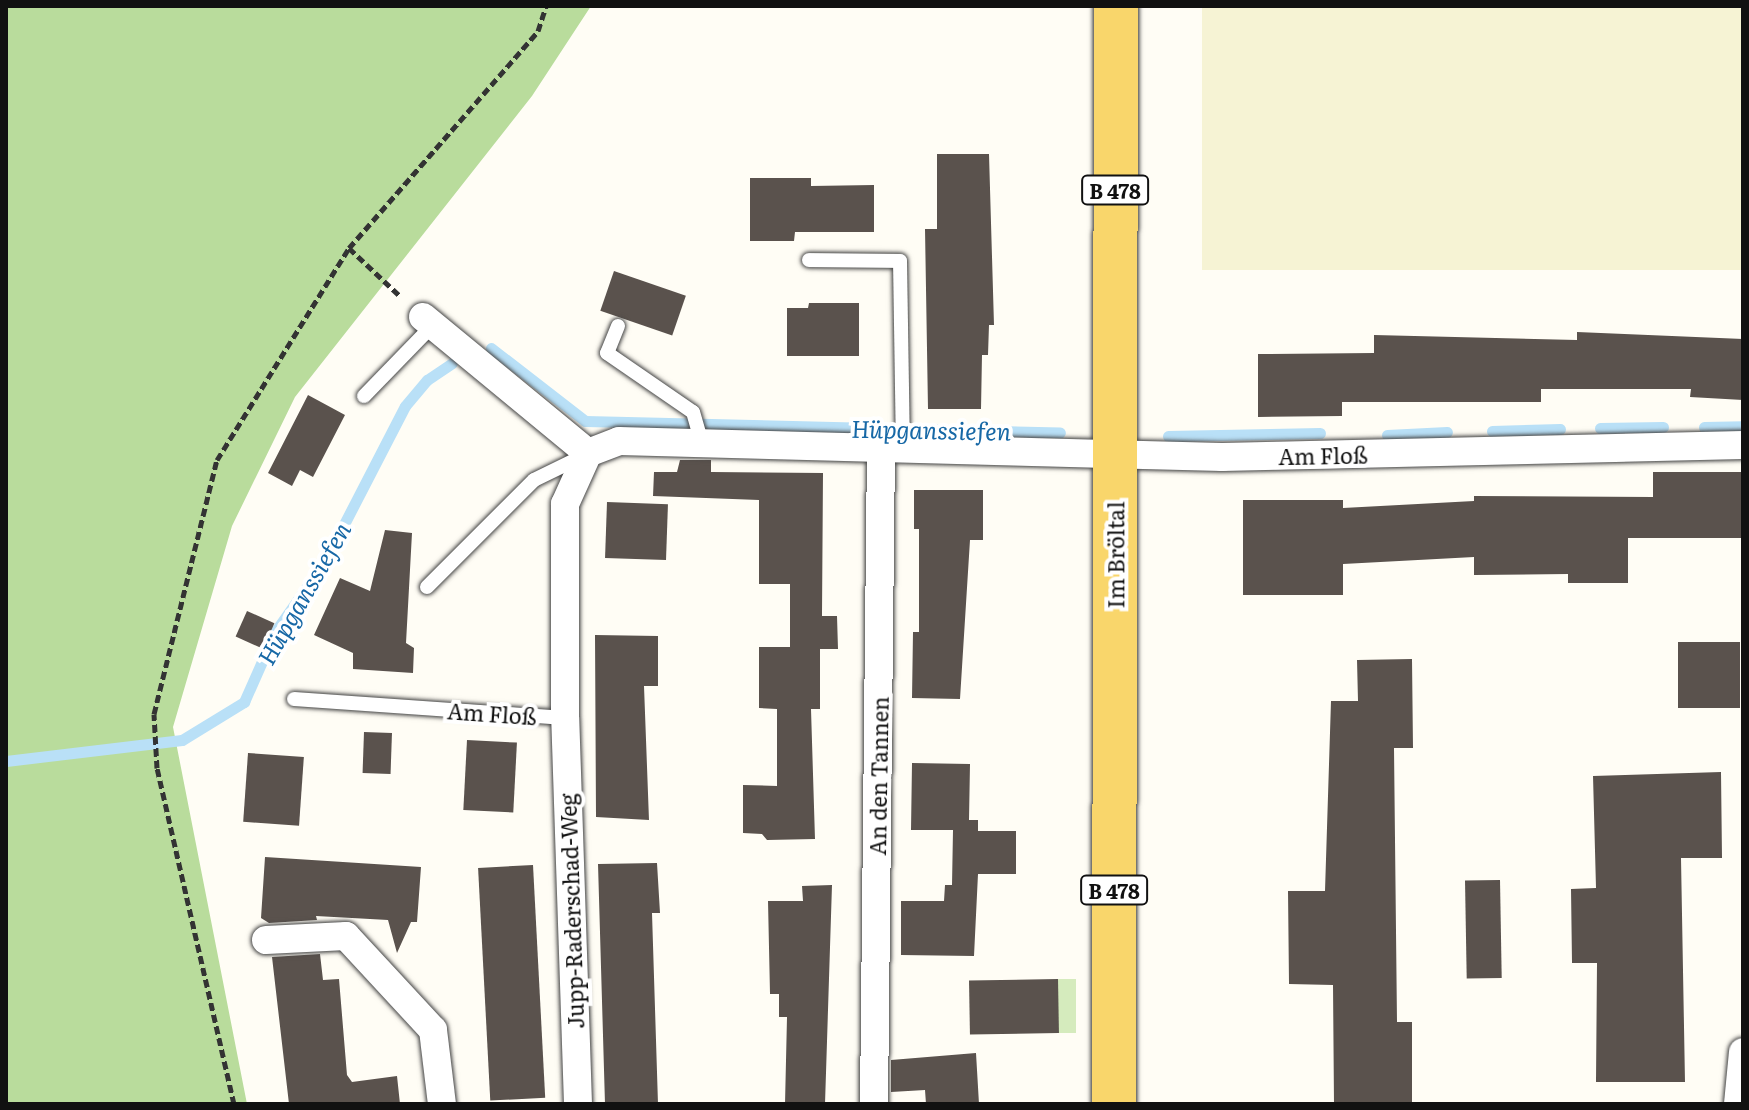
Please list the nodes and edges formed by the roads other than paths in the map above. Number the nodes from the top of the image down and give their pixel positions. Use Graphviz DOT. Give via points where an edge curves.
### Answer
graph roads {
  1 [pos="1116,6"];
  2 [pos="809,260"];
  3 [pos="427,322"];
  4 [pos="618,326"];
  5 [pos="364,396"];
  6 [pos="702,444"];
  7 [pos="1743,445"];
  8 [pos="892,449"];
  9 [pos="588,453"];
  10 [pos="1115,454"];
  11 [pos="427,587"];
  12 [pos="294,699"];
  13 [pos="565,718"];
  14 [pos="266,940"];
  15 [pos="1743,1052"];
  16 [pos="442,1104"];
  17 [pos="578,1104"];
  18 [pos="874,1104"];
  19 [pos="1114,1104"];
  20 [pos="1738,1104"];
  1 -- 10 [label="main road, Im Bröltal / B 478"];
  2 -- 8 [label="lane" via="900,261 903,416"];
  3 -- 5 [label="lane"];
  3 -- 9 [label="street"];
  4 -- 6 [label="lane" via="607,353 693,412"];
  6 -- 8 [label="street, Am Floß"];
  6 -- 9 [label="street, Am Floß" via="619,441"];
  7 -- 10 [label="street, Am Floß" via="1222,457"];
  8 -- 10 [label="street, Am Floß"];
  8 -- 18 [label="street, An den Tannen"];
  9 -- 11 [label="lane, Am Floß" via="534,480"];
  9 -- 13 [label="street, Am Floß" via="565,504"];
  10 -- 19 [label="main road, Im Bröltal / B 478"];
  12 -- 13 [label="lane, Am Floß"];
  13 -- 17 [label="street, Jupp-Raderschad-Weg"];
  14 -- 16 [label="street" via="346,936 433,1030"];
  15 -- 20 [label="street"];
}
